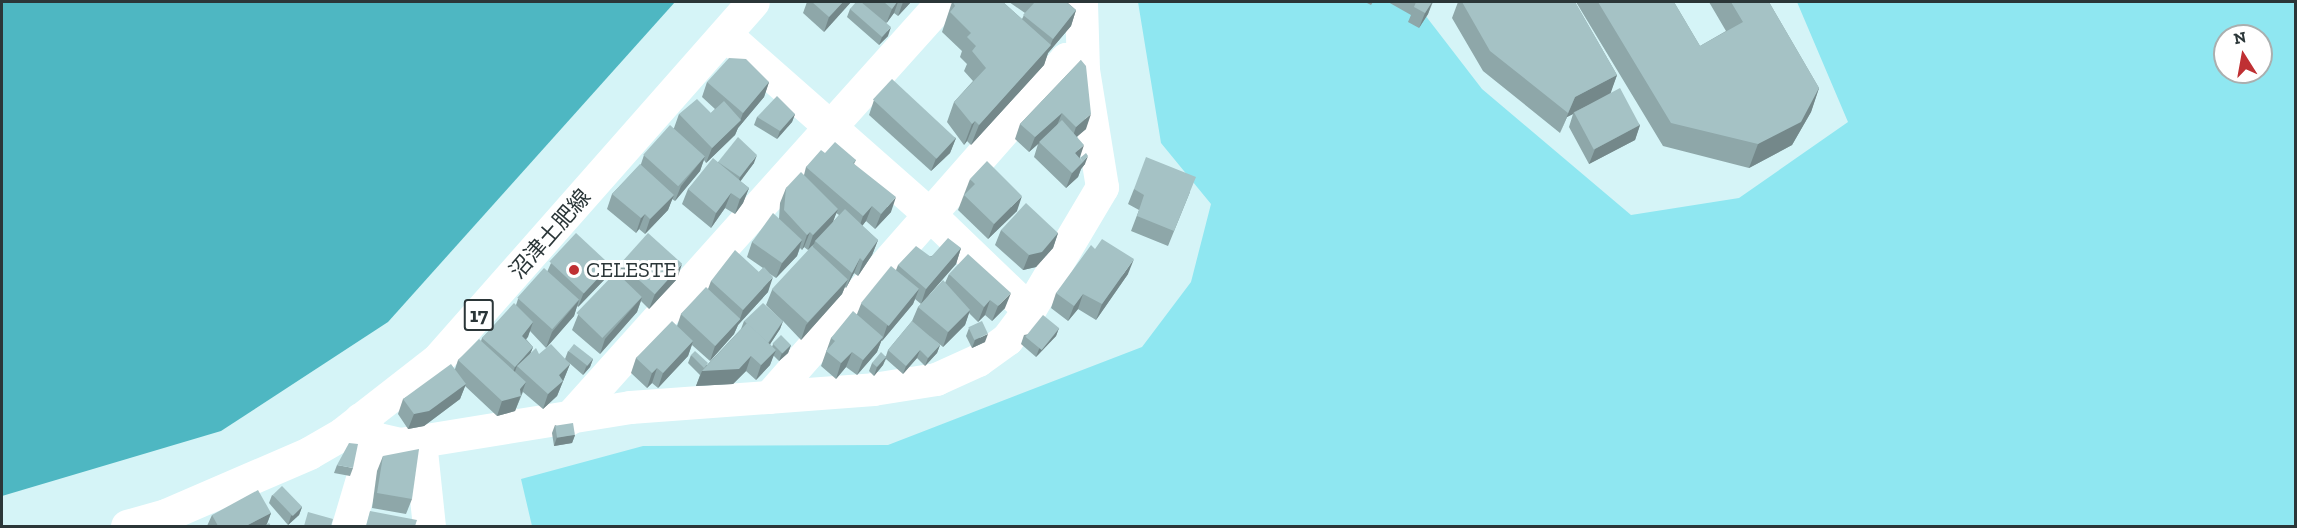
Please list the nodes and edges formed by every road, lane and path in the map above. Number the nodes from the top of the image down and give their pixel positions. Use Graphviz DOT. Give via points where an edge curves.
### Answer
graph roads {
  1 [pos="753,2"];
  2 [pos="942,2"];
  3 [pos="1081,2"];
  4 [pos="725,34"];
  5 [pos="1083,70"];
  6 [pos="830,126"];
  7 [pos="928,213"];
  8 [pos="1029,310"];
  9 [pos="769,397"];
  10 [pos="568,420"];
  11 [pos="367,429"];
  12 [pos="420,441"];
  13 [pos="170,521"];
  14 [pos="127,526"];
  15 [pos="348,526"];
  16 [pos="429,526"];
  1 -- 4 [label="street, 沼津土肥線 / 17"];
  2 -- 6 [label="street"];
  3 -- 5 [label="street"];
  4 -- 6 [label="street"];
  4 -- 11 [label="street, 沼津土肥線 / 17" via="456,341"];
  5 -- 7 [label="street" via="1066,59"];
  5 -- 8 [label="street" via="1102,187"];
  6 -- 7 [label="street"];
  6 -- 10 [label="street"];
  7 -- 8 [label="street"];
  7 -- 9 [label="street"];
  8 -- 9 [label="street" via="1007,339 978,360 936,379"];
  9 -- 10 [label="street" via="630,407"];
  10 -- 12 [label="street"];
  11 -- 12 [label="street" via="400,444"];
  11 -- 13 [label="street, 沼津土肥線 / 17"];
  11 -- 15 [label="street"];
  12 -- 16 [label="street"];
  13 -- 14 [label="street, 沼津土肥線 / 17"];
}
